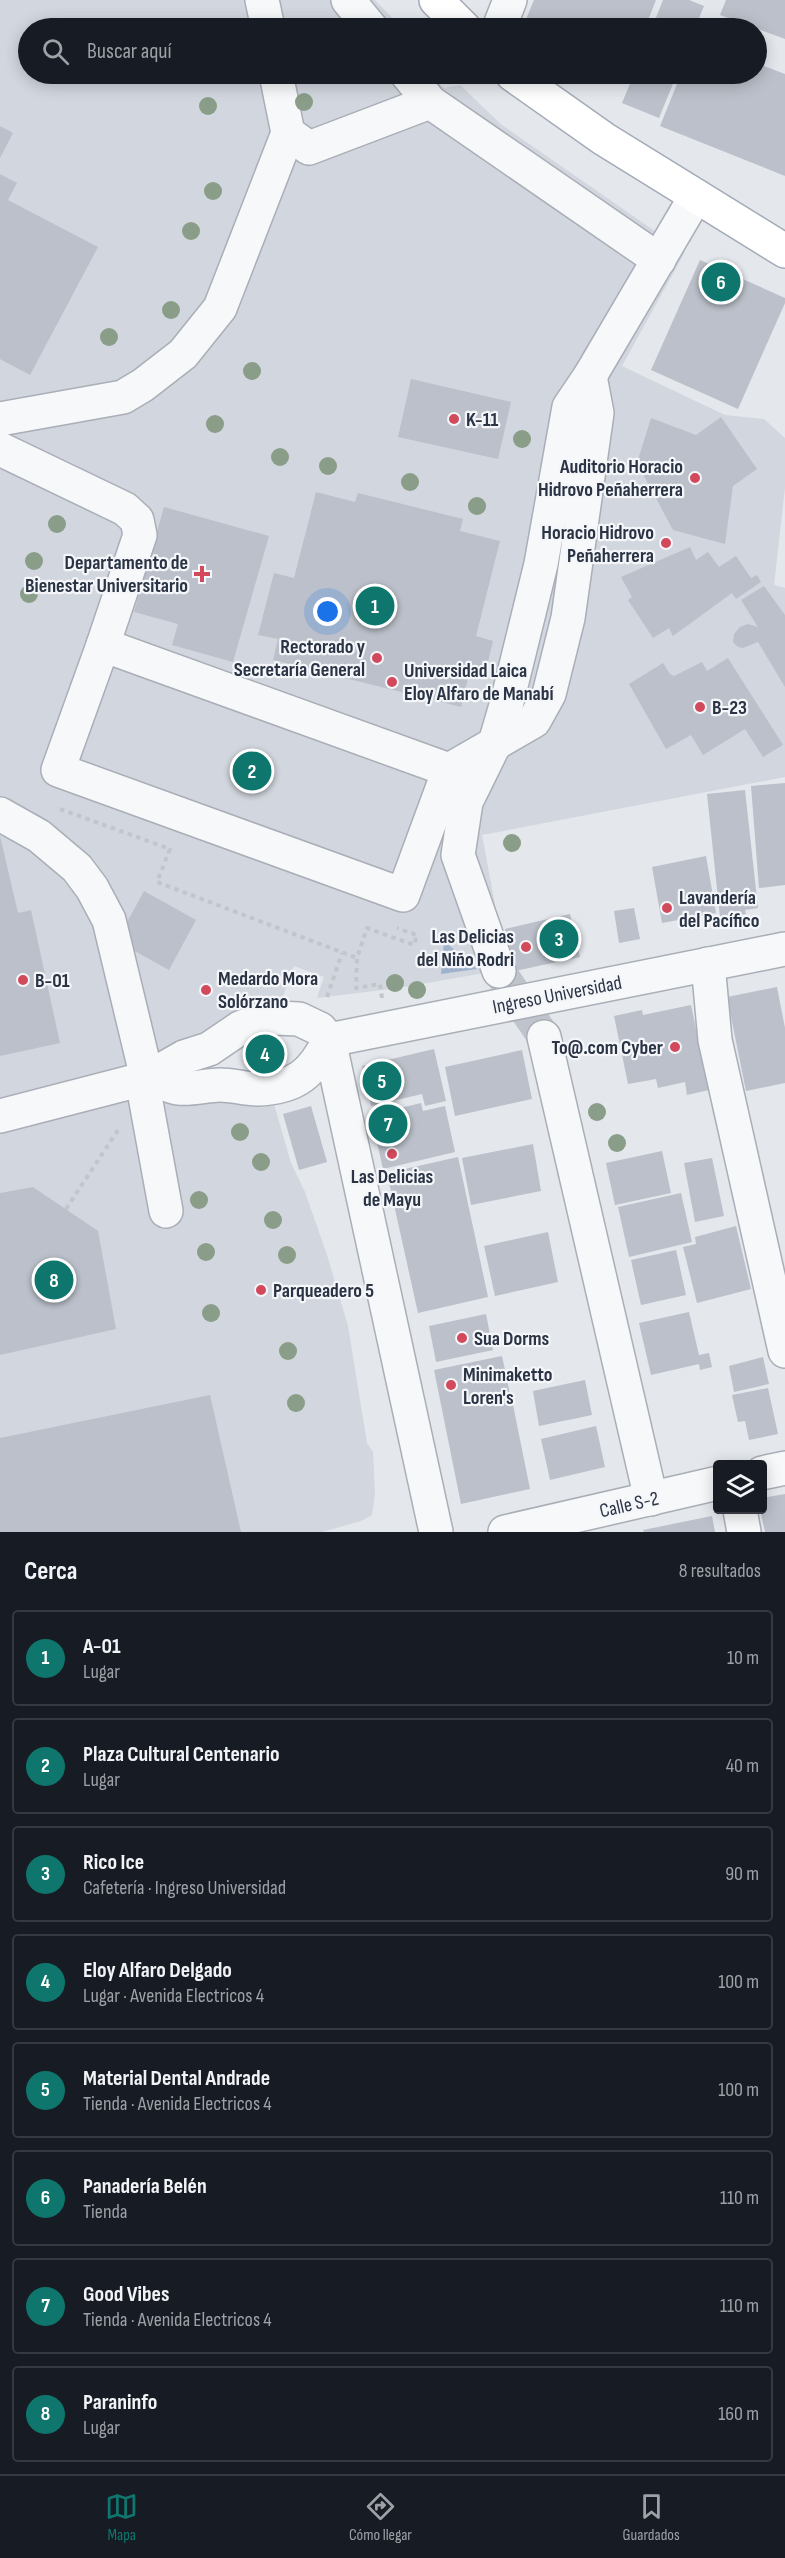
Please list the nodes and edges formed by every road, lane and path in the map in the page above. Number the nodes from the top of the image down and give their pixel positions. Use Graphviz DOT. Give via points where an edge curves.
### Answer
graph roads {
  1 [pos="262,0"];
  2 [pos="348,0"];
  3 [pos="435,0"];
  4 [pos="510,0"];
  5 [pos="266,18"];
  6 [pos="362,18"];
  7 [pos="454,18"];
  8 [pos="503,18"];
  9 [pos="278,84"];
  10 [pos="415,84"];
  11 [pos="526,84"];
  12 [pos="430,102"];
  13 [pos="288,134"];
  14 [pos="696,196"];
  15 [pos="783,251"];
  16 [pos="658,260"];
  17 [pos="0,419"];
  18 [pos="0,449"];
  19 [pos="103,645"];
  20 [pos="495,743"];
  21 [pos="449,770"];
  22 [pos="0,814"];
  23 [pos="157,882"];
  24 [pos="390,926"];
  25 [pos="785,949"];
  26 [pos="342,953"];
  27 [pos="357,958"];
  28 [pos="708,964"];
  29 [pos="499,971"];
  30 [pos="382,1000"];
  31 [pos="324,1006"];
  32 [pos="544,1037"];
  33 [pos="329,1040"];
  34 [pos="145,1079"];
  35 [pos="0,1116"];
  36 [pos="108,1146"];
  37 [pos="66,1209"];
  38 [pos="166,1210"];
  39 [pos="785,1351"];
  40 [pos="785,1468"];
  41 [pos="767,1472"];
  42 [pos="713,1484"];
  43 [pos="651,1499"];
  44 [pos="741,1514"];
  45 [pos="522,1530"];
  46 [pos="436,1532"];
  47 [pos="744,1532"];
  1 -- 5 [label="street"];
  2 -- 6 [label="street"];
  3 -- 7 [label="main road"];
  4 -- 8 [label="street"];
  9 -- 13 [label="street"];
  10 -- 12 [label="street"];
  11 -- 14 [label="main road" via="604,139"];
  12 -- 13 [label="street" via="309,148"];
  12 -- 16 [label="street"];
  13 -- 17 [label="street" via="220,308 183,354 123,397"];
  14 -- 15 [label="main road"];
  14 -- 16 [label="street"];
  16 -- 20 [label="street" via="590,376 597,413 589,478 568,618 549,694 534,721"];
  18 -- 19 [label="street" via="125,509 137,520 140,535"];
  19 -- 21 [label="street"];
  19 -- 21 [label="street" via="58,770 403,895"];
  20 -- 21 [label="street"];
  20 -- 29 [label="street" via="466,802 458,855"];
  22 -- 34 [label="street" via="39,836 76,868 92,888 109,920"];
  23 -- 26 [label="path"];
  24 -- 27 [label="path" via="417,935 414,945 367,928"];
  25 -- 28 [label="street, Ingreso Universidad"];
  26 -- 27 [label="path"];
  26 -- 31 [label="path"];
  27 -- 30 [label="path" via="356,988 380,984"];
  28 -- 33 [label="street, Ingreso Universidad"];
  28 -- 39 [label="street" via="715,1040"];
  32 -- 43 [label="street"];
  33 -- 34 [label="street" via="320,1029 299,1019 258,1021"];
  33 -- 34 [label="street" via="308,1073 272,1088 208,1084 180,1088"];
  33 -- 46 [label="street"];
  34 -- 35 [label="street"];
  34 -- 38 [label="street"];
  36 -- 37 [label="path"];
  40 -- 41 [label="street"];
  42 -- 43 [label="street, Calle S-2"];
  43 -- 45 [label="street, Calle S-2"];
  44 -- 47 [label="street"];
}
